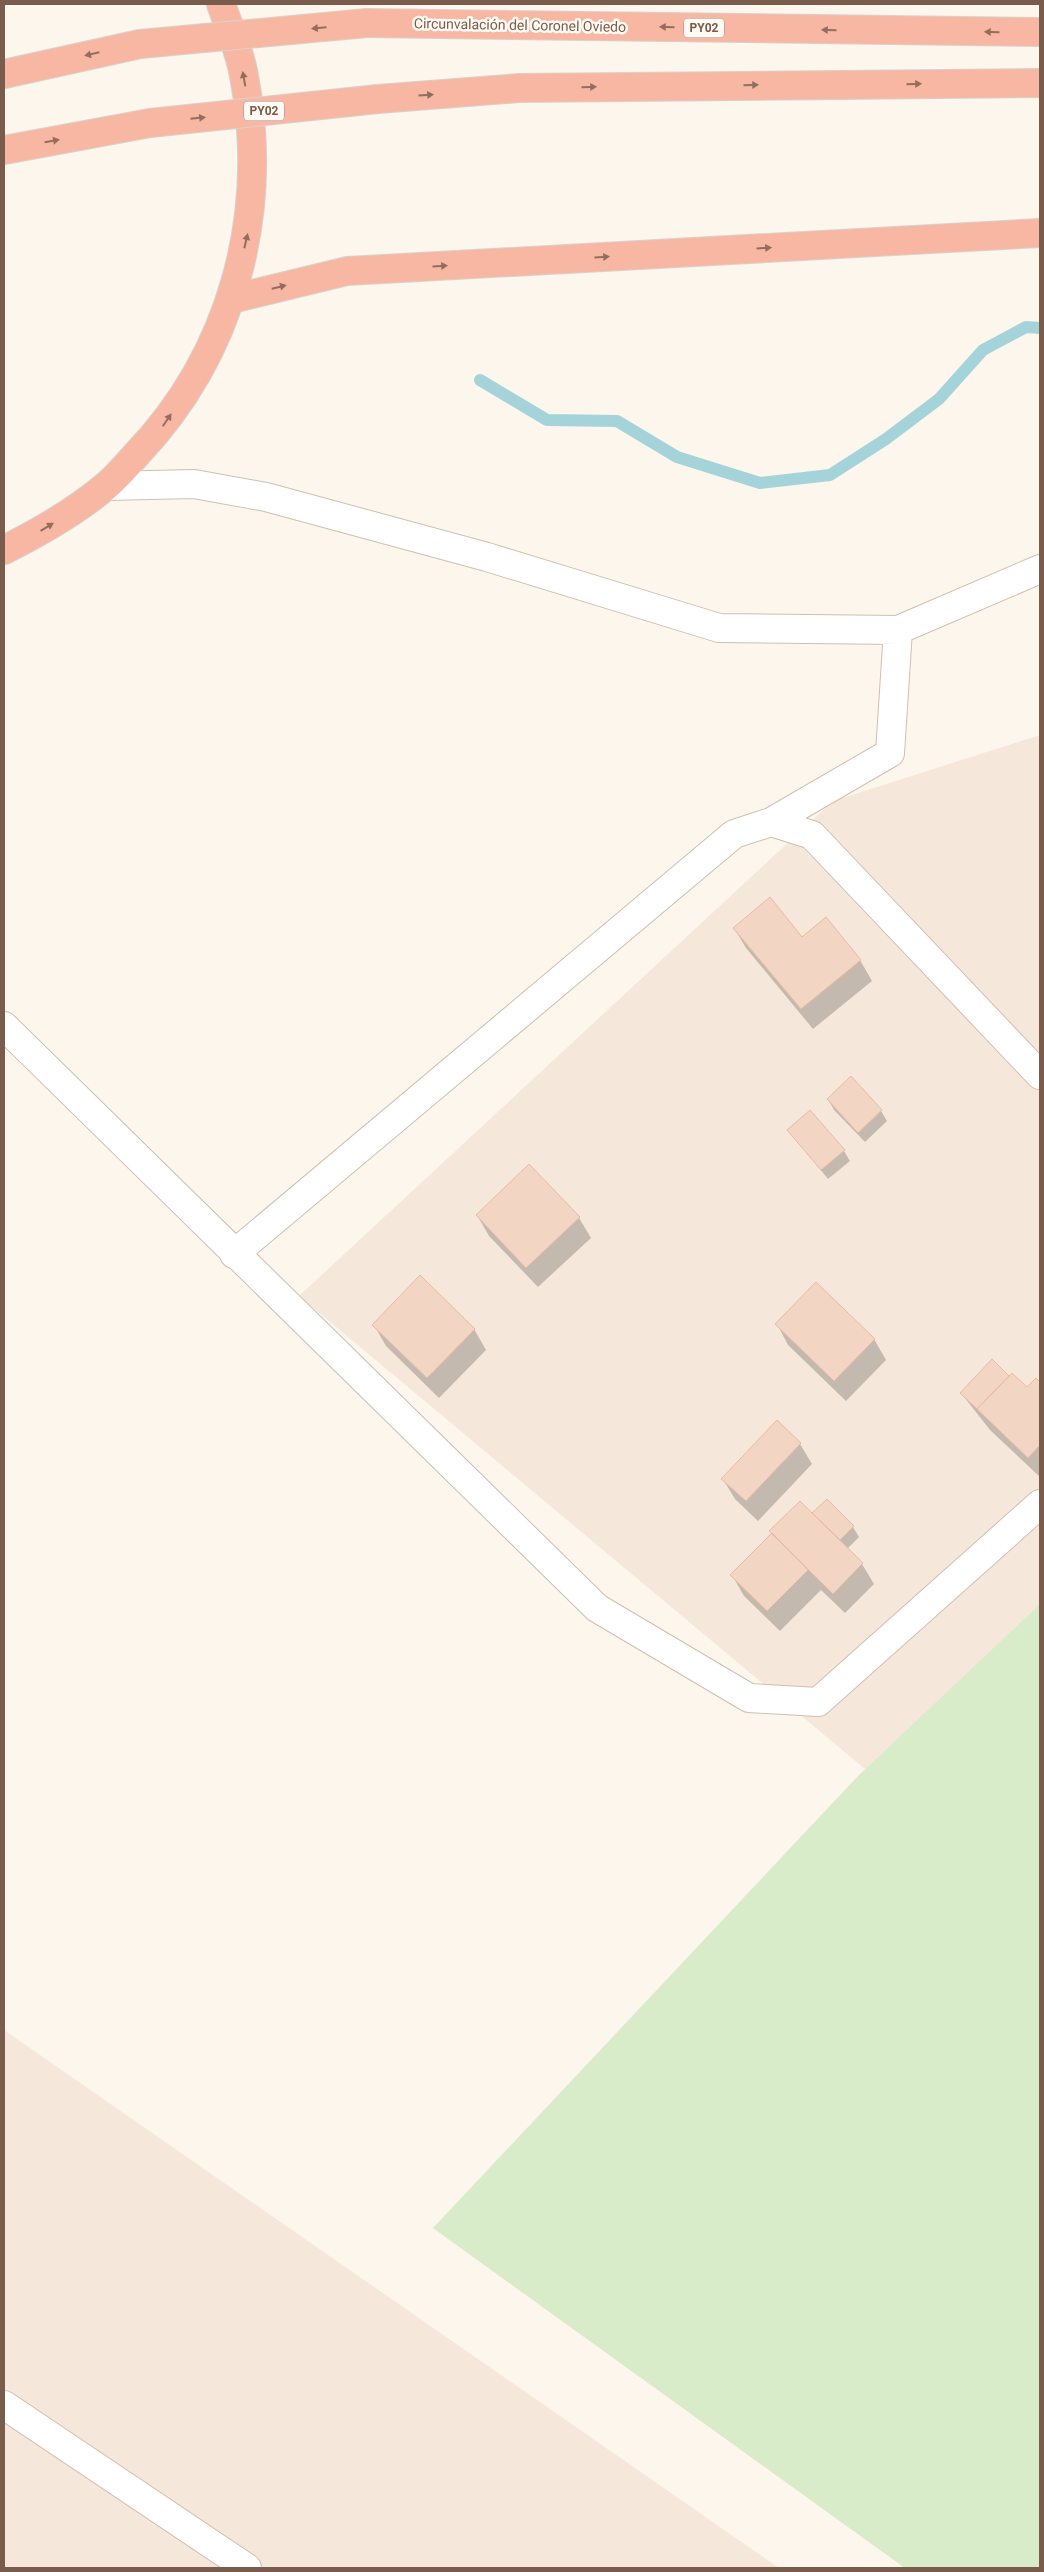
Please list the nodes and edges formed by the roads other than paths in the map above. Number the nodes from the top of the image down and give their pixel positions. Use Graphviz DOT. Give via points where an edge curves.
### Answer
graph roads {
  1 [pos="222,4"];
  2 [pos="1040,32"];
  3 [pos="4,74"];
  4 [pos="1040,83"];
  5 [pos="4,150"];
  6 [pos="1040,233"];
  7 [pos="232,299"];
  8 [pos="107,486"];
  9 [pos="4,550"];
  10 [pos="1040,569"];
  11 [pos="898,630"];
  12 [pos="771,822"];
  13 [pos="4,1026"];
  14 [pos="1040,1075"];
  15 [pos="234,1254"];
  16 [pos="1040,1504"];
  17 [pos="4,2405"];
  18 [pos="247,2568"];
  7 -- 1 [label="highway, one-way" via="249,225 253,150 244,75"];
  2 -- 3 [label="highway, Circunvalación del Coronel Oviedo / PY02, one-way, bridge" via="367,23 140,44"];
  5 -- 4 [label="highway, PY02, one-way, bridge" via="150,123 378,98 519,88"];
  7 -- 6 [label="highway, one-way" via="347,271"];
  8 -- 7 [label="highway, one-way" via="159,431 201,368"];
  9 -- 8 [label="highway, one-way" via="47,529"];
  8 -- 11 [label="street" via="194,484 266,497 487,557 719,628"];
  10 -- 11 [label="street"];
  11 -- 12 [label="street" via="890,753"];
  12 -- 14 [label="street" via="812,835"];
  12 -- 15 [label="street" via="734,834"];
  13 -- 15 [label="street"];
  15 -- 16 [label="street" via="597,1608 749,1698 818,1702"];
  17 -- 18 [label="street"];
}
